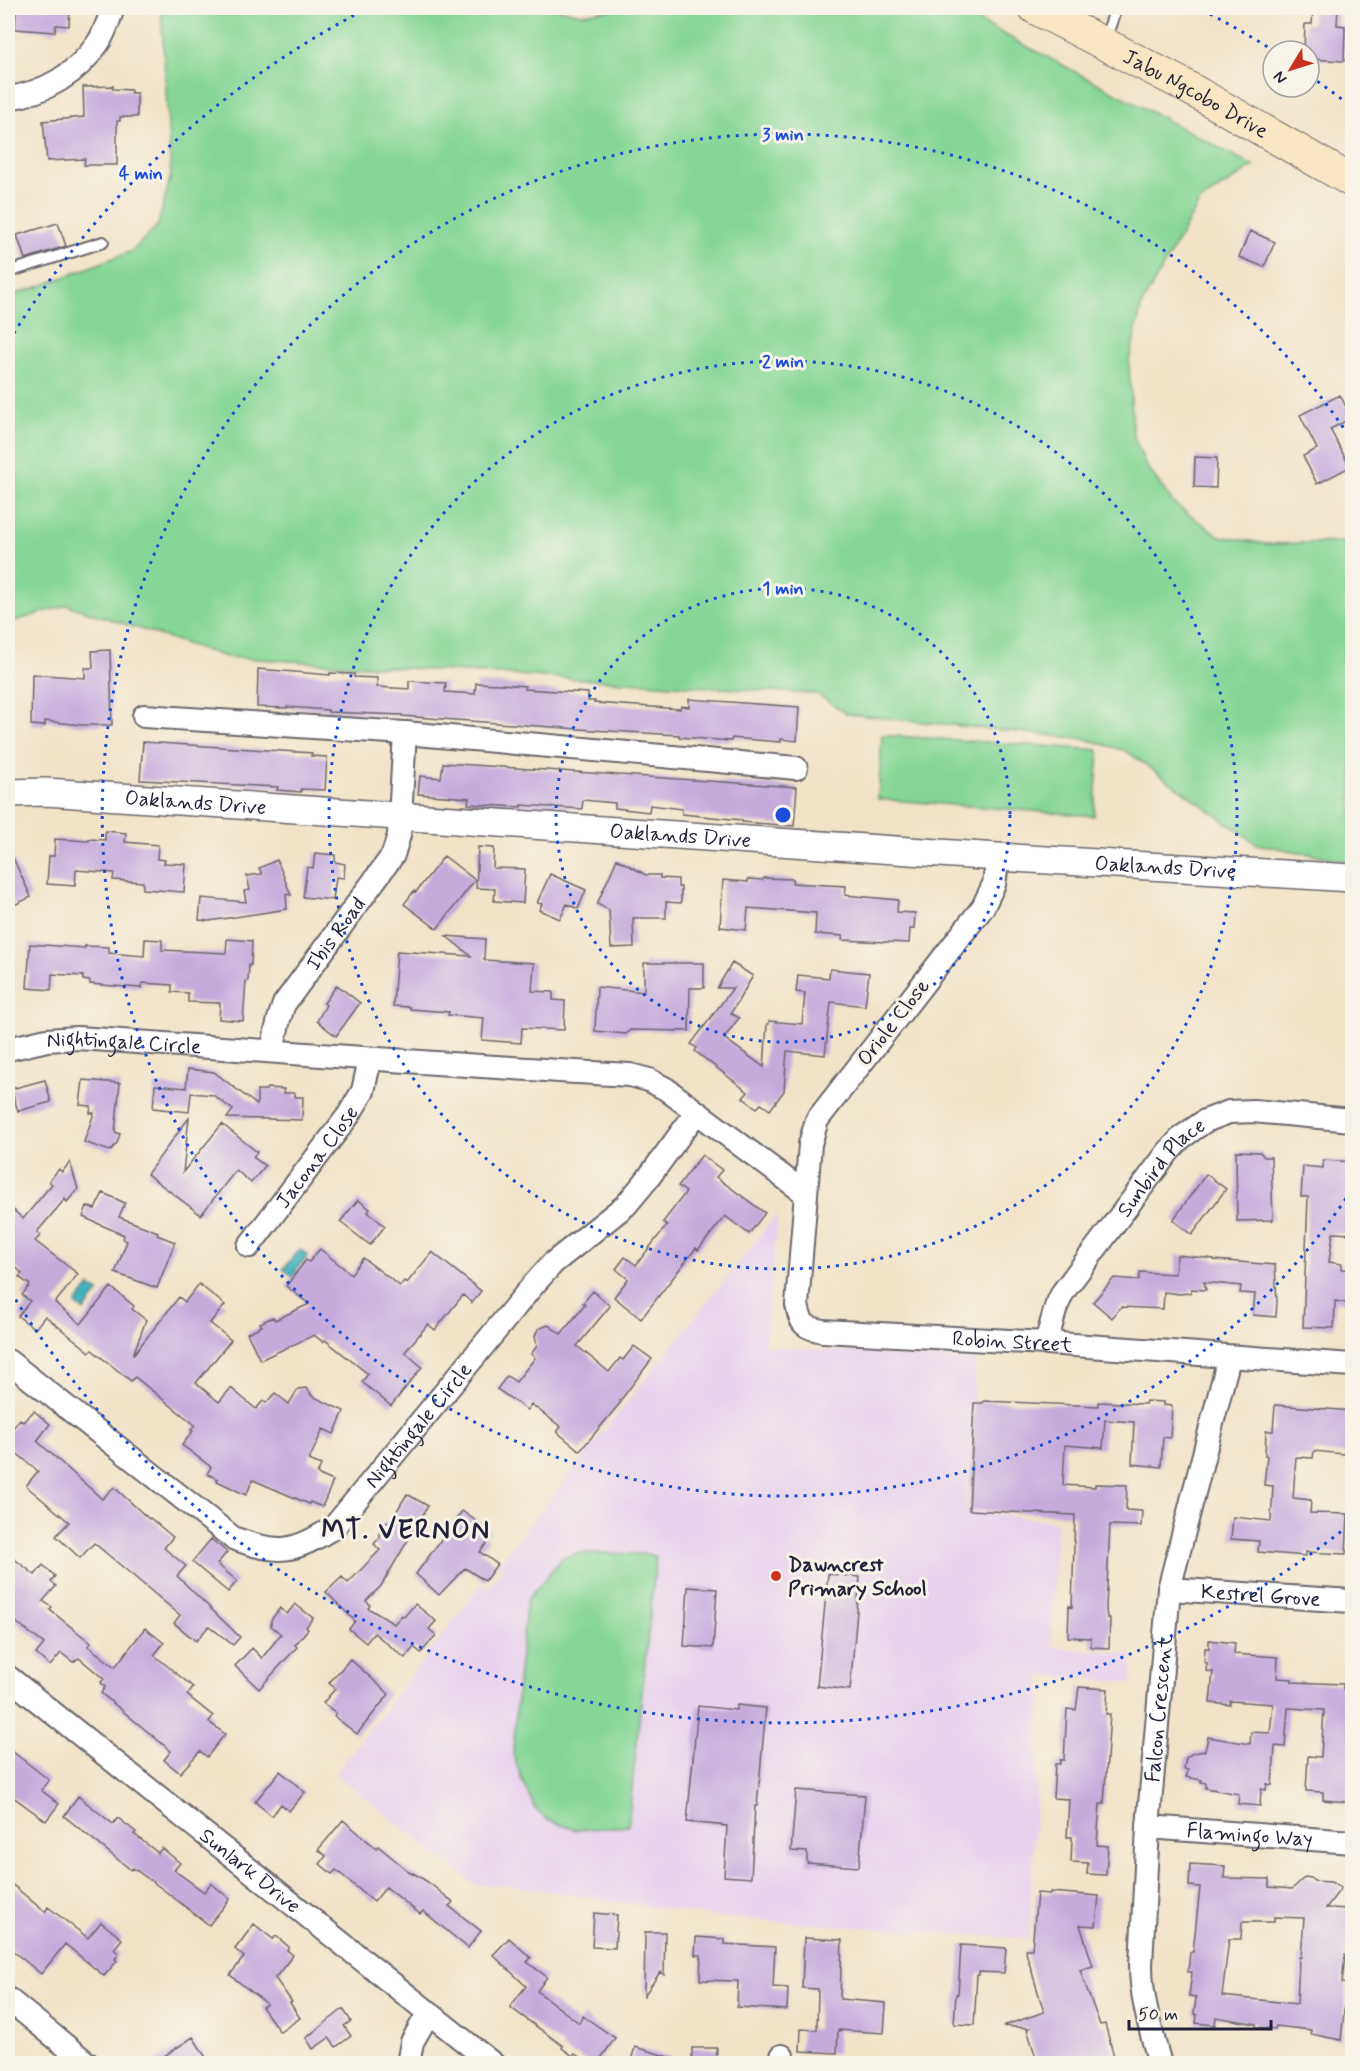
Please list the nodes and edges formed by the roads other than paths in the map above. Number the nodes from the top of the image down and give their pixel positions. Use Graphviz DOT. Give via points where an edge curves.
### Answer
graph roads {
  1 [pos="113,8"];
  2 [pos="1035,8"];
  3 [pos="1116,8"];
  4 [pos="1104,44"];
  5 [pos="8,98"];
  6 [pos="1353,181"];
  7 [pos="103,242"];
  8 [pos="8,272"];
  9 [pos="144,716"];
  10 [pos="405,733"];
  11 [pos="796,768"];
  12 [pos="8,793"];
  13 [pos="399,817"];
  14 [pos="998,857"];
  15 [pos="1353,878"];
  16 [pos="8,1049"];
  17 [pos="272,1050"];
  18 [pos="370,1059"];
  19 [pos="696,1113"];
  20 [pos="1353,1120"];
  21 [pos="806,1194"];
  22 [pos="249,1246"];
  23 [pos="1046,1343"];
  24 [pos="1229,1358"];
  25 [pos="8,1362"];
  26 [pos="1353,1365"];
  27 [pos="1169,1589"];
  28 [pos="1353,1601"];
  29 [pos="8,1677"];
  30 [pos="1148,1827"];
  31 [pos="1353,1842"];
  32 [pos="8,1999"];
  33 [pos="429,2012"];
  34 [pos="88,2064"];
  35 [pos="408,2064"];
  36 [pos="493,2064"];
  37 [pos="1160,2064"];
  1 -- 5 [label="street" via="100,41 82,63 53,85"];
  2 -- 4 [label="main road, Jabu Ngcobo Drive"];
  3 -- 4 [label="lane"];
  4 -- 6 [label="main road, Jabu Ngcobo Drive"];
  7 -- 8 [label="lane"];
  9 -- 10 [label="street"];
  10 -- 11 [label="street"];
  10 -- 13 [label="street, Ibis Road"];
  12 -- 13 [label="street, Oaklands Drive" via="46,792"];
  13 -- 14 [label="street, Oaklands Drive"];
  13 -- 17 [label="street, Ibis Road" via="393,855 284,1004"];
  14 -- 15 [label="street, Oaklands Drive"];
  14 -- 21 [label="street, Oriole Close" via="994,884 983,907 817,1120 810,1144"];
  16 -- 17 [label="street, Nightingale Circle" via="76,1038"];
  17 -- 18 [label="street, Nightingale Circle"];
  18 -- 19 [label="street, Nightingale Circle" via="630,1075 666,1089"];
  18 -- 22 [label="street, Jacona Close" via="363,1091 348,1116"];
  19 -- 21 [label="street, Nightingale Circle"];
  19 -- 25 [label="street, Nightingale Circle" via="626,1204 553,1263 334,1527 309,1542 285,1550 261,1548 233,1538"];
  20 -- 23 [label="street, Sunbird Place" via="1229,1112 1205,1121 1182,1137 1063,1293"];
  21 -- 23 [label="street, Robin Street" via="797,1305 800,1319 808,1327"];
  23 -- 24 [label="street, Robin Street"];
  24 -- 26 [label="street, Robin Street"];
  24 -- 27 [label="street, Falcon Crescent"];
  27 -- 28 [label="street, Kestrel Grove"];
  27 -- 30 [label="street, Falcon Crescent"];
  29 -- 33 [label="street, Sunlark Drive"];
  30 -- 31 [label="street, Flamingo Way"];
  30 -- 37 [label="street, Falcon Crescent" via="1141,1982"];
  32 -- 34 [label="street"];
  33 -- 35 [label="street" via="412,2042"];
  33 -- 36 [label="street, Sunlark Drive"];
}
